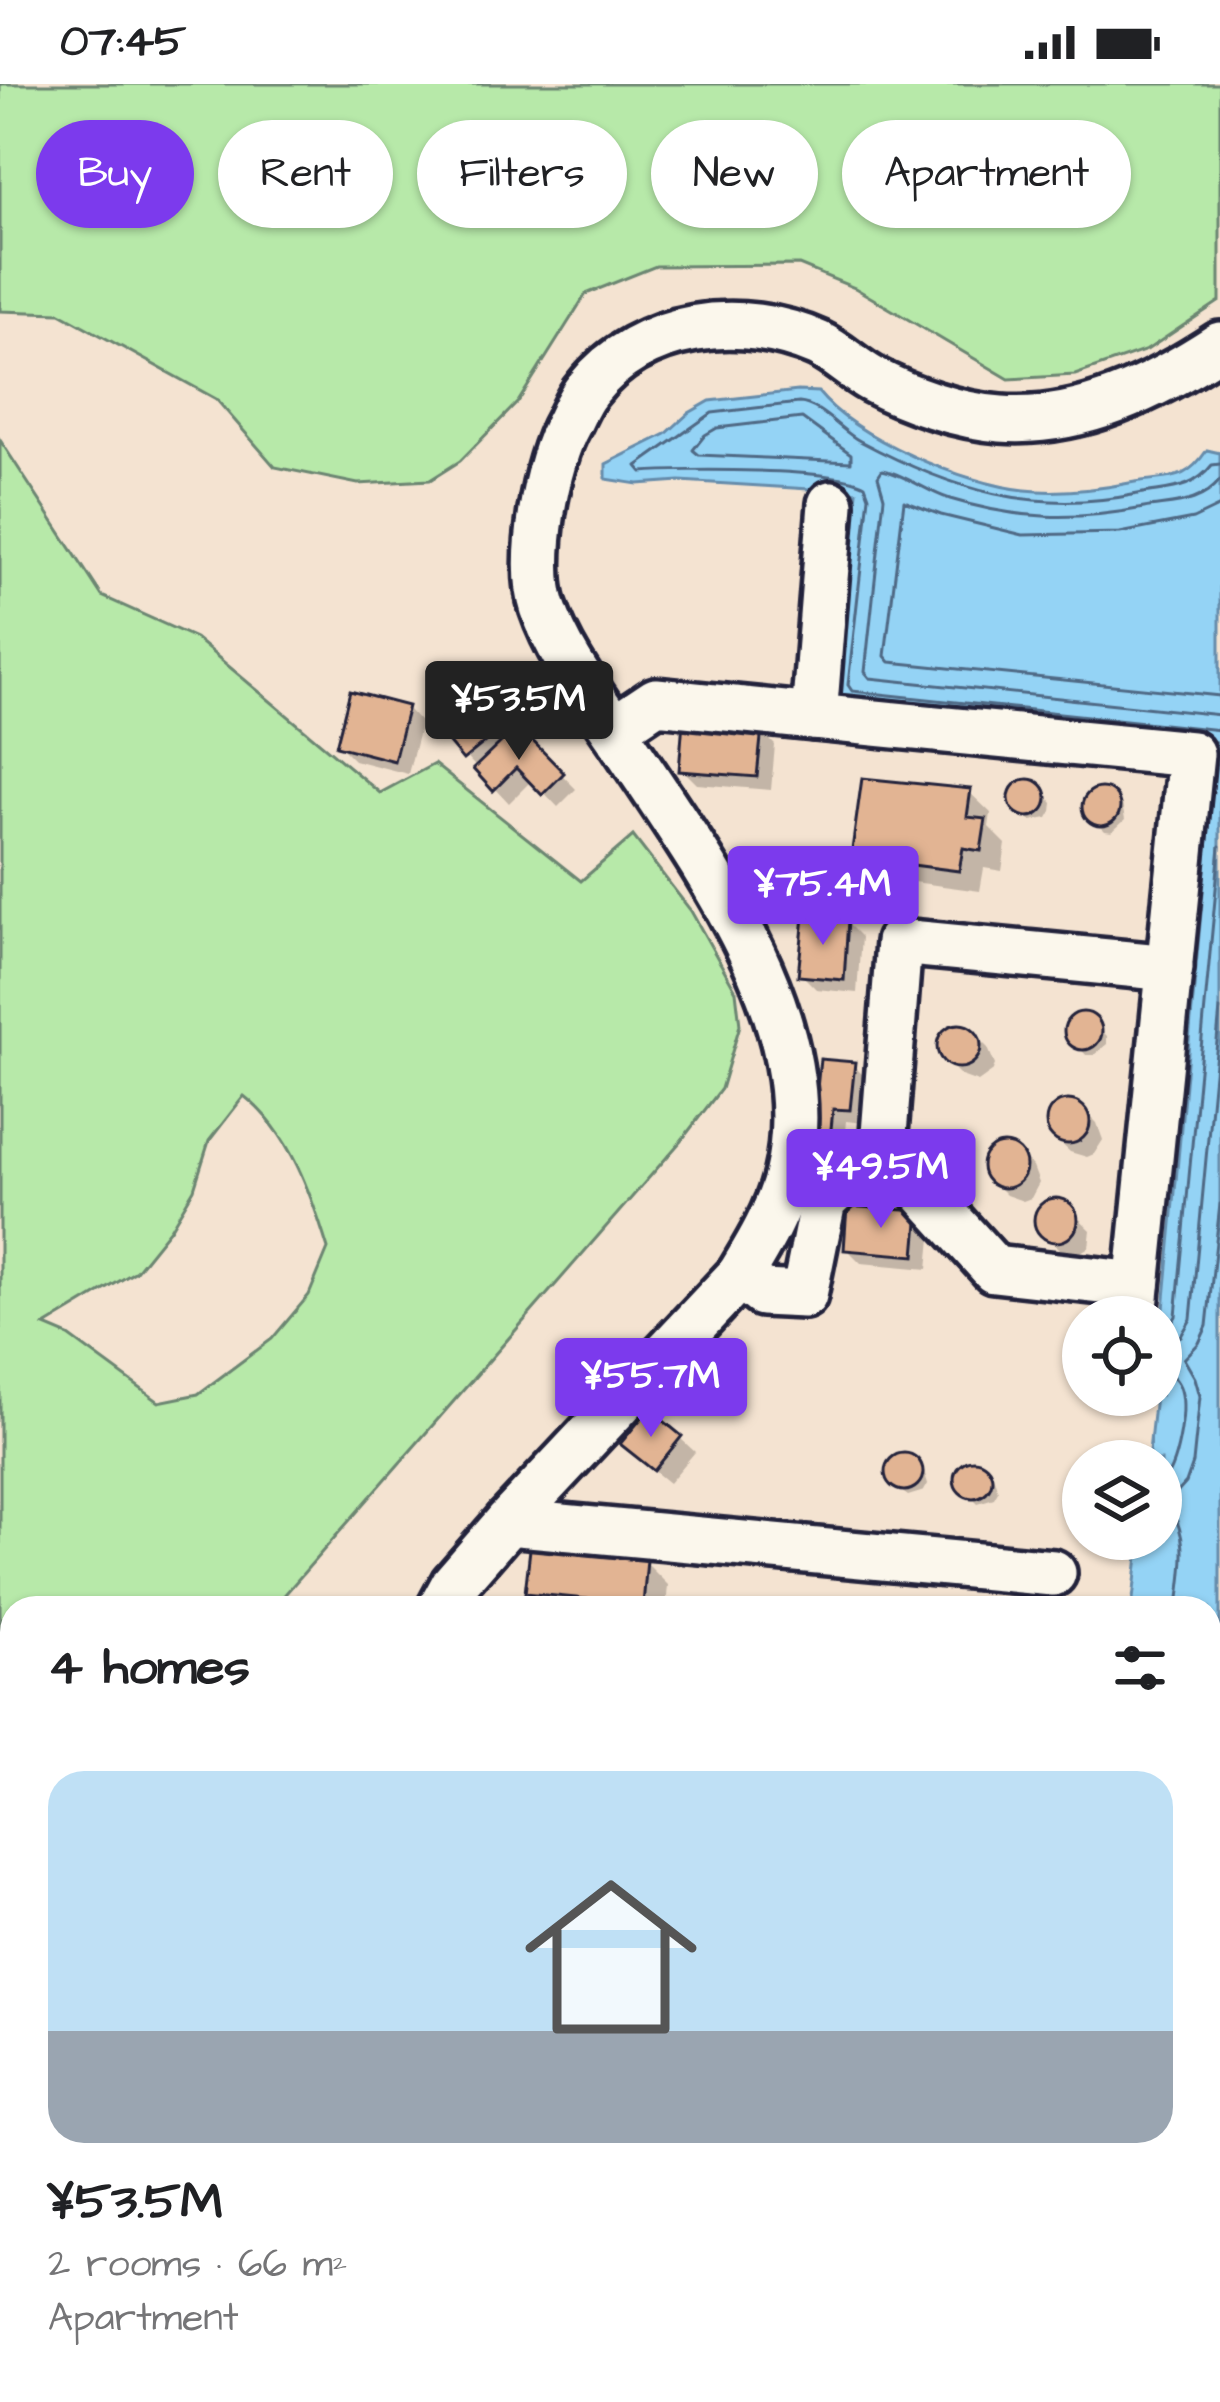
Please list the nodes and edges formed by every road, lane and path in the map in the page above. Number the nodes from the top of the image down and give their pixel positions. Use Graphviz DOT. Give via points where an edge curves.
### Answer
graph roads {
  1 [pos="1220,344"];
  2 [pos="831,504"];
  3 [pos="814,717"];
  4 [pos="614,729"];
  5 [pos="1171,968"];
  6 [pos="883,1147"];
  7 [pos="740,1275"];
  8 [pos="1113,1296"];
  9 [pos="1136,1296"];
  10 [pos="508,1522"];
  11 [pos="1053,1573"];
  12 [pos="447,1596"];
  1 -- 4 [label="street" via="1168,379 1107,404 1003,419 958,412 872,380 821,345 770,327 708,325 663,334 587,389 558,440 538,550 542,604"];
  2 -- 3 [label="street"];
  3 -- 4 [label="street" via="656,701"];
  3 -- 5 [label="street" via="1191,754"];
  4 -- 7 [label="street" via="732,918 778,1014 793,1126 787,1177"];
  5 -- 6 [label="street" via="899,942"];
  5 -- 9 [label="street"];
  6 -- 7 [label="street" via="823,1202 804,1295 762,1293"];
  6 -- 8 [label="street" via="994,1269"];
  7 -- 10 [label="street"];
  10 -- 11 [label="street"];
  10 -- 12 [label="street"];
}
